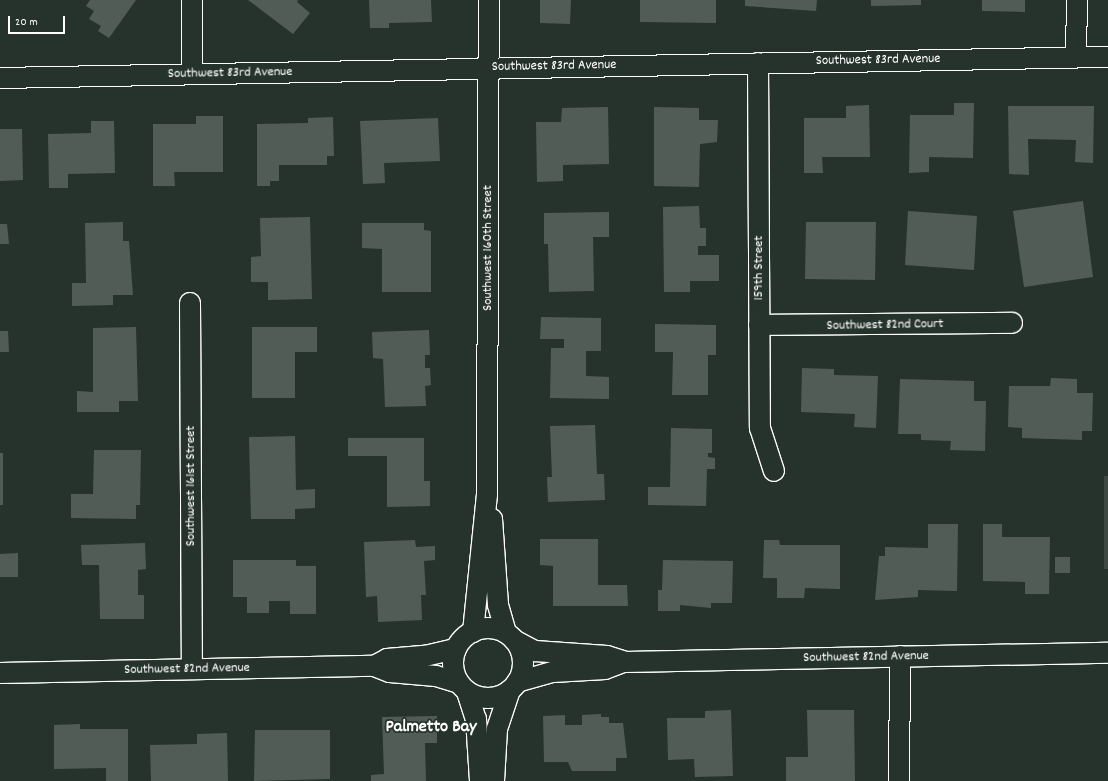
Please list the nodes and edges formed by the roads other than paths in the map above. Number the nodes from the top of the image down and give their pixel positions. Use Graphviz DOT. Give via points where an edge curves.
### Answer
graph roads {
  1 [pos="192,0"];
  2 [pos="489,0"];
  3 [pos="1078,0"];
  4 [pos="1076,56"];
  5 [pos="1108,57"];
  6 [pos="758,62"];
  7 [pos="489,67"];
  8 [pos="192,74"];
  9 [pos="0,78"];
  10 [pos="190,303"];
  11 [pos="1012,323"];
  12 [pos="759,325"];
  13 [pos="774,471"];
  14 [pos="487,496"];
  15 [pos="473,632"];
  16 [pos="510,637"];
  17 [pos="456,648"];
  18 [pos="1108,653"];
  19 [pos="900,656"];
  20 [pos="625,662"];
  21 [pos="374,666"];
  22 [pos="192,669"];
  23 [pos="0,673"];
  24 [pos="514,686"];
  25 [pos="463,687"];
  26 [pos="480,781"];
  27 [pos="494,781"];
  28 [pos="899,781"];
  1 -- 8 [label="street"];
  2 -- 7 [label="street, Southwest 160th Street"];
  3 -- 4 [label="street"];
  4 -- 5 [label="street, Southwest 83rd Avenue"];
  4 -- 6 [label="street, Southwest 83rd Avenue"];
  6 -- 7 [label="street, Southwest 83rd Avenue"];
  6 -- 12 [label="street, 159th Street"];
  7 -- 8 [label="street, Southwest 83rd Avenue"];
  7 -- 14 [label="street, Southwest 160th Street"];
  8 -- 9 [label="street, Southwest 83rd Avenue"];
  10 -- 22 [label="street, Southwest 161st Street"];
  11 -- 12 [label="street, Southwest 82nd Court"];
  12 -- 13 [label="street, 159th Street" via="760,428"];
  14 -- 15 [label="street, Southwest 160th Street"];
  14 -- 16 [label="street, Southwest 160th Street" via="494,530 498,605"];
  15 -- 16 [label="street" via="490,628"];
  15 -- 17 [label="street"];
  16 -- 20 [label="street, Southwest 82nd Avenue" via="535,651 607,656"];
  16 -- 24 [label="street" via="522,661"];
  17 -- 21 [label="street, Southwest 82nd Avenue" via="425,656 387,659"];
  17 -- 25 [label="street" via="453,666"];
  18 -- 19 [label="street, Southwest 82nd Avenue"];
  19 -- 20 [label="street, Southwest 82nd Avenue"];
  19 -- 28 [label="street"];
  20 -- 24 [label="street, Southwest 82nd Avenue" via="605,669 553,672"];
  21 -- 22 [label="street, Southwest 82nd Avenue"];
  21 -- 25 [label="street, Southwest 82nd Avenue" via="390,672 436,676"];
  22 -- 23 [label="street, Southwest 82nd Avenue"];
  24 -- 25 [label="street" via="490,698"];
  24 -- 27 [label="street" via="497,729"];
  25 -- 26 [label="street" via="476,719"];
}
